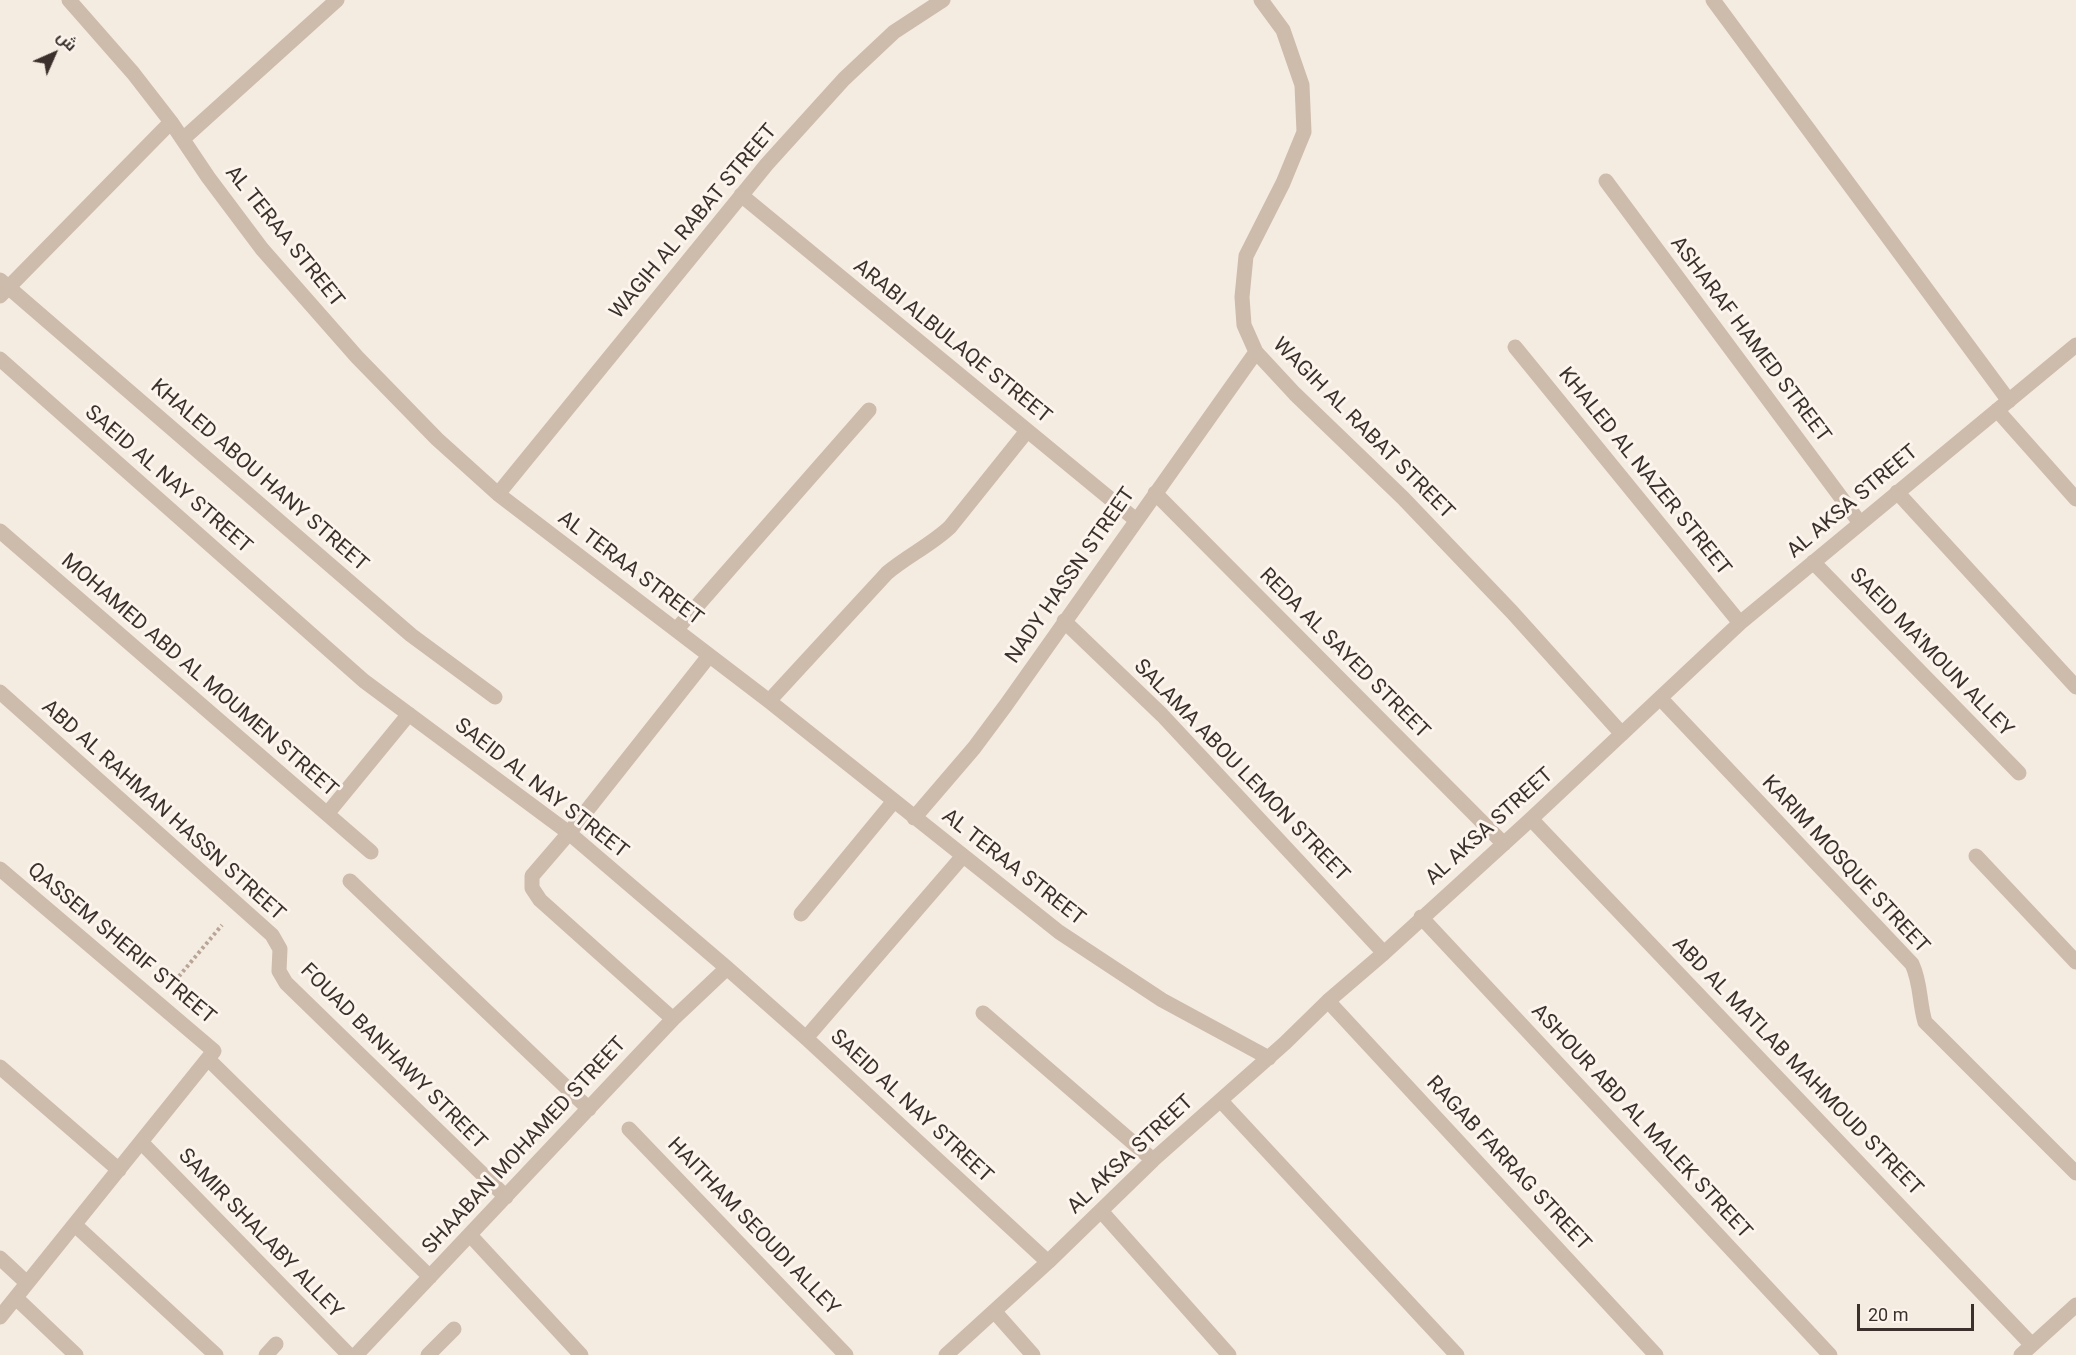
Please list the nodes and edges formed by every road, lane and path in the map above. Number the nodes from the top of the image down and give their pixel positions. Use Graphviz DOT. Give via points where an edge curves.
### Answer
graph roads {
  1 [pos="69,0"];
  2 [pos="337,0"];
  3 [pos="943,0"];
  4 [pos="1261,0"];
  5 [pos="1713,0"];
  6 [pos="171,122"];
  7 [pos="183,139"];
  8 [pos="1606,181"];
  9 [pos="741,195"];
  10 [pos="3,288"];
  11 [pos="2076,345"];
  12 [pos="1515,347"];
  13 [pos="1256,351"];
  14 [pos="0,359"];
  15 [pos="2003,406"];
  16 [pos="869,410"];
  17 [pos="1027,431"];
  18 [pos="1897,492"];
  19 [pos="1155,493"];
  20 [pos="498,494"];
  21 [pos="2076,499"];
  22 [pos="1136,520"];
  23 [pos="1860,523"];
  24 [pos="0,531"];
  25 [pos="1813,562"];
  26 [pos="1064,621"];
  27 [pos="1740,623"];
  28 [pos="676,630"];
  29 [pos="709,656"];
  30 [pos="2076,687"];
  31 [pos="0,692"];
  32 [pos="495,697"];
  33 [pos="1661,699"];
  34 [pos="769,702"];
  35 [pos="410,714"];
  36 [pos="1623,734"];
  37 [pos="2019,774"];
  38 [pos="894,801"];
  39 [pos="327,814"];
  40 [pos="914,818"];
  41 [pos="1531,819"];
  42 [pos="569,833"];
  43 [pos="1504,844"];
  44 [pos="371,852"];
  45 [pos="963,856"];
  46 [pos="1976,856"];
  47 [pos="0,869"];
  48 [pos="350,881"];
  49 [pos="238,905"];
  50 [pos="801,914"];
  51 [pos="1421,917"];
  52 [pos="1384,953"];
  53 [pos="2076,962"];
  54 [pos="727,968"];
  55 [pos="279,971"];
  56 [pos="1329,1001"];
  57 [pos="157,1002"];
  58 [pos="983,1013"];
  59 [pos="673,1019"];
  60 [pos="806,1038"];
  61 [pos="211,1055"];
  62 [pos="1269,1058"];
  63 [pos="0,1067"];
  64 [pos="1221,1101"];
  65 [pos="590,1109"];
  66 [pos="629,1129"];
  67 [pos="141,1142"];
  68 [pos="1153,1160"];
  69 [pos="119,1170"];
  70 [pos="2076,1173"];
  71 [pos="506,1197"];
  72 [pos="1101,1210"];
  73 [pos="75,1225"];
  74 [pos="470,1235"];
  75 [pos="0,1258"];
  76 [pos="1048,1262"];
  77 [pos="430,1277"];
  78 [pos="27,1283"];
  79 [pos="16,1298"];
  80 [pos="2076,1305"];
  81 [pos="994,1311"];
  82 [pos="0,1317"];
  83 [pos="454,1329"];
  84 [pos="2026,1350"];
  85 [pos="75,1355"];
  86 [pos="216,1355"];
  87 [pos="349,1355"];
  88 [pos="356,1355"];
  89 [pos="428,1355"];
  90 [pos="581,1355"];
  91 [pos="846,1355"];
  92 [pos="946,1355"];
  93 [pos="1033,1355"];
  94 [pos="1229,1355"];
  95 [pos="1457,1355"];
  96 [pos="1656,1355"];
  97 [pos="1830,1355"];
  1 -- 6 [label="street, AL TERAA STREET"];
  2 -- 7 [label="street"];
  3 -- 9 [label="street, WAGIH AL RABAT STREET" via="894,32 844,80"];
  4 -- 13 [label="street, WAGIH AL RABAT STREET" via="1283,30 1302,85 1304,132 1246,256 1244,325"];
  5 -- 15 [label="street"];
  6 -- 7 [label="street, AL TERAA STREET"];
  6 -- 10 [label="street"];
  7 -- 20 [label="street, AL TERAA STREET" via="262,249 357,357 437,439"];
  8 -- 23 [label="street, ASHARAF HAMED STREET"];
  9 -- 17 [label="street, ARABI ALBULAQE STREET"];
  9 -- 20 [label="street, WAGIH AL RABAT STREET"];
  10 -- 32 [label="street, KHALED ABOU HANY STREET" via="411,635"];
  11 -- 15 [label="street, AL AKSA STREET"];
  12 -- 27 [label="street, KHALED AL NAZER STREET"];
  13 -- 19 [label="street, NADY HASSN STREET"];
  13 -- 36 [label="street, WAGIH AL RABAT STREET" via="1403,498"];
  14 -- 35 [label="street, SAEID AL NAY STREET" via="364,681"];
  15 -- 18 [label="street, AL AKSA STREET"];
  15 -- 21 [label="street"];
  16 -- 28 [label="street"];
  17 -- 22 [label="street, ARABI ALBULAQE STREET"];
  17 -- 34 [label="street" via="950,527 887,573"];
  18 -- 23 [label="street, AL AKSA STREET"];
  18 -- 30 [label="street"];
  19 -- 22 [label="street, NADY HASSN STREET"];
  19 -- 43 [label="street, REDA AL SAYED STREET"];
  20 -- 28 [label="street, AL TERAA STREET"];
  22 -- 26 [label="street, NADY HASSN STREET"];
  23 -- 25 [label="street, AL AKSA STREET"];
  24 -- 39 [label="street, MOHAMED ABD AL MOUMEN STREET"];
  25 -- 27 [label="street, AL AKSA STREET"];
  25 -- 37 [label="street, SAEID MA'MOUN ALLEY"];
  26 -- 40 [label="street, NADY HASSN STREET" via="974,748"];
  26 -- 52 [label="street, SALAMA ABOU LEMON STREET" via="1162,715"];
  27 -- 33 [label="street, AL AKSA STREET"];
  28 -- 29 [label="street, AL TERAA STREET"];
  29 -- 34 [label="street, AL TERAA STREET"];
  29 -- 42 [label="street"];
  31 -- 49 [label="street, ABD AL RAHMAN HASSN STREET"];
  33 -- 36 [label="street, AL AKSA STREET"];
  33 -- 70 [label="street, KARIM MOSQUE STREET" via="1912,964 1918,976 1925,1022"];
  34 -- 38 [label="street, AL TERAA STREET"];
  35 -- 39 [label="street"];
  35 -- 42 [label="street, SAEID AL NAY STREET"];
  36 -- 41 [label="street, AL AKSA STREET"];
  38 -- 40 [label="street, AL TERAA STREET"];
  38 -- 50 [label="street"];
  39 -- 44 [label="street, MOHAMED ABD AL MOUMEN STREET"];
  40 -- 45 [label="street, AL TERAA STREET"];
  41 -- 43 [label="street, AL AKSA STREET"];
  41 -- 84 [label="street, ABD AL MATLAB MAHMOUD STREET"];
  42 -- 54 [label="street, SAEID AL NAY STREET"];
  42 -- 59 [label="street" via="532,876 532,888 540,900"];
  43 -- 51 [label="street, AL AKSA STREET"];
  45 -- 60 [label="street"];
  45 -- 62 [label="street, AL TERAA STREET" via="1059,932 1162,1000"];
  46 -- 53 [label="street"];
  47 -- 57 [label="street, QASSEM SHERIF STREET"];
  48 -- 65 [label="street"];
  49 -- 55 [label="street, ABD AL RAHMAN HASSN STREET" via="272,935 280,949"];
  49 -- 57 [label="path"];
  51 -- 52 [label="street, AL AKSA STREET"];
  51 -- 97 [label="street, ASHOUR ABD AL MALEK STREET"];
  52 -- 56 [label="street, AL AKSA STREET"];
  54 -- 59 [label="street, SHAABAN MOHAMED STREET"];
  54 -- 60 [label="street, SAEID AL NAY STREET"];
  55 -- 71 [label="street, FOUAD BANHAWY STREET" via="286,983"];
  56 -- 62 [label="street, AL AKSA STREET"];
  56 -- 96 [label="street, RAGAB FARRAG STREET"];
  57 -- 61 [label="street, QASSEM SHERIF STREET"];
  58 -- 68 [label="street"];
  59 -- 65 [label="street, SHAABAN MOHAMED STREET"];
  60 -- 76 [label="street, SAEID AL NAY STREET"];
  61 -- 67 [label="street"];
  61 -- 77 [label="street, QASSEM SHERIF STREET"];
  62 -- 64 [label="street, AL AKSA STREET"];
  63 -- 69 [label="street"];
  64 -- 68 [label="street, AL AKSA STREET"];
  64 -- 95 [label="street"];
  65 -- 71 [label="street, SHAABAN MOHAMED STREET"];
  66 -- 91 [label="street, HAITHAM SEOUDI ALLEY"];
  67 -- 69 [label="street"];
  67 -- 87 [label="street, SAMIR SHALABY ALLEY"];
  68 -- 72 [label="street, AL AKSA STREET"];
  69 -- 73 [label="street"];
  71 -- 74 [label="street, SHAABAN MOHAMED STREET"];
  72 -- 76 [label="street, AL AKSA STREET"];
  72 -- 94 [label="street"];
  73 -- 78 [label="street"];
  73 -- 86 [label="street"];
  74 -- 77 [label="street, SHAABAN MOHAMED STREET"];
  74 -- 90 [label="street"];
  75 -- 78 [label="street"];
  76 -- 81 [label="street, AL AKSA STREET"];
  77 -- 88 [label="street, SHAABAN MOHAMED STREET"];
  78 -- 79 [label="street"];
  79 -- 82 [label="street"];
  79 -- 85 [label="street"];
  80 -- 84 [label="street"];
  81 -- 92 [label="street, AL AKSA STREET"];
  81 -- 93 [label="street"];
  83 -- 89 [label="street"];
}
